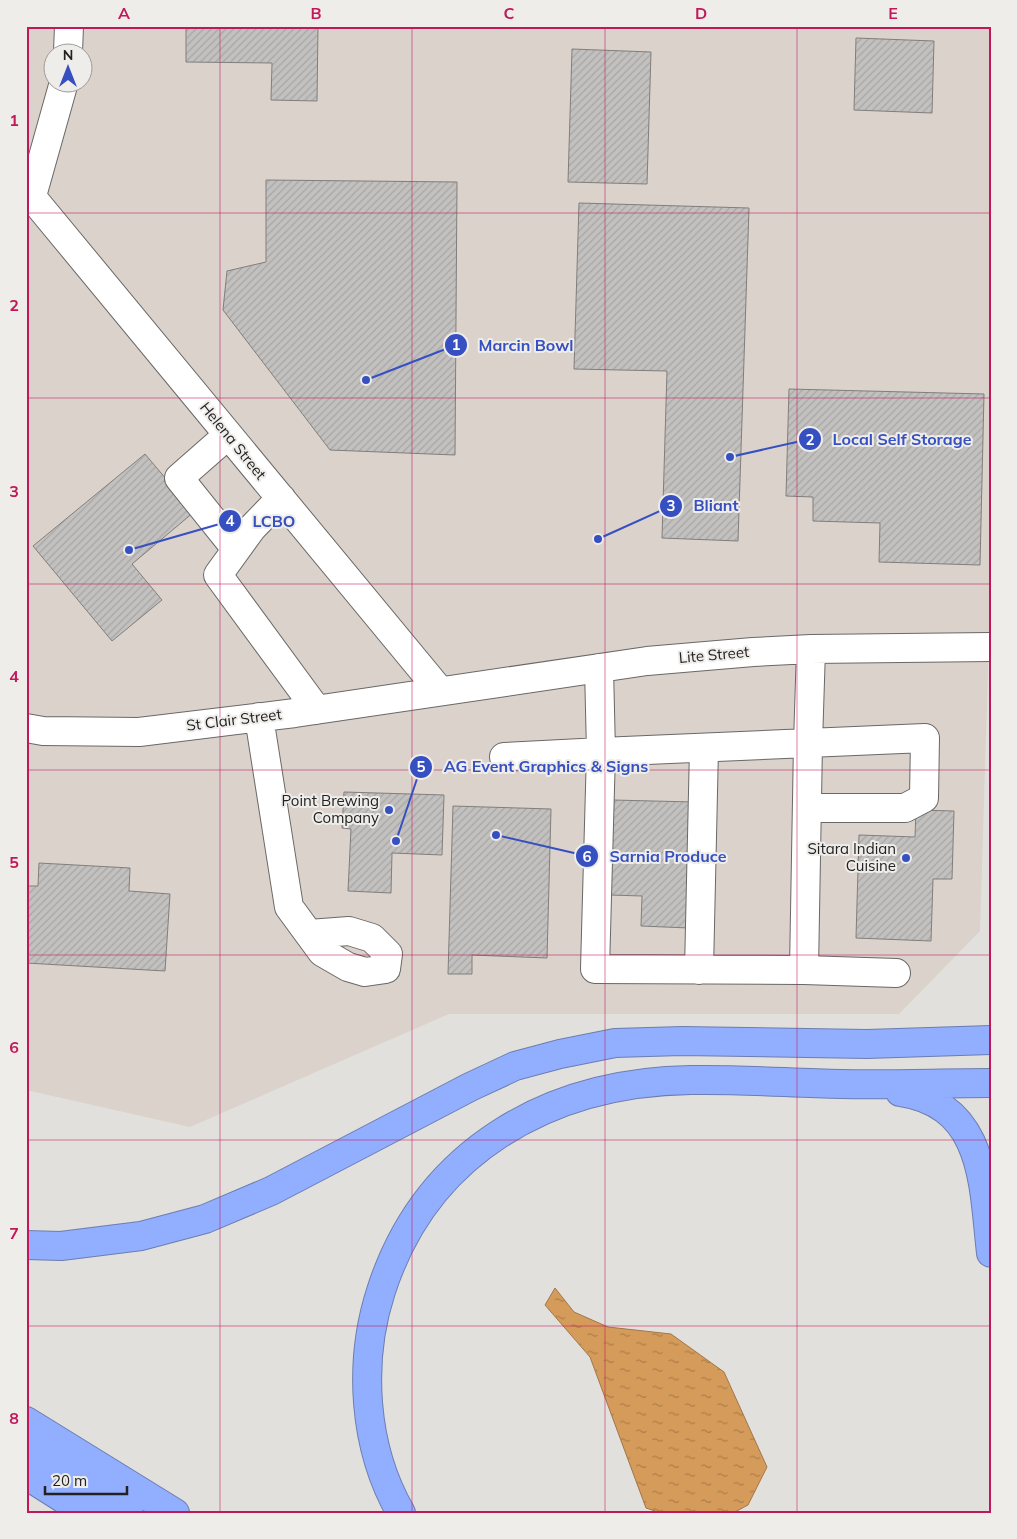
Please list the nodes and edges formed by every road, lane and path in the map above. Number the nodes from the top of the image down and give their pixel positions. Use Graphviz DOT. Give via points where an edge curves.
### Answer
graph roads {
  1 [pos="69,26"];
  2 [pos="68,42"];
  3 [pos="61,92"];
  4 [pos="29,193"];
  5 [pos="228,435"];
  6 [pos="281,498"];
  7 [pos="236,549"];
  8 [pos="991,647"];
  9 [pos="811,649"];
  10 [pos="599,668"];
  11 [pos="440,691"];
  12 [pos="317,710"];
  13 [pos="259,717"];
  14 [pos="26,728"];
  15 [pos="808,743"];
  16 [pos="704,748"];
  17 [pos="601,752"];
  18 [pos="504,757"];
  19 [pos="808,808"];
  20 [pos="309,934"];
  21 [pos="699,970"];
  22 [pos="804,970"];
  23 [pos="896,973"];
  24 [pos="991,1040"];
  25 [pos="991,1083"];
  26 [pos="841,1084"];
  27 [pos="26,1245"];
  28 [pos="991,1253"];
  29 [pos="26,1421"];
  30 [pos="26,1448"];
  31 [pos="26,1475"];
  32 [pos="86,1513"];
  33 [pos="129,1513"];
  34 [pos="175,1513"];
  35 [pos="401,1513"];
  1 -- 2 [label="street"];
  3 -- 4 [label="street"];
  4 -- 5 [label="street, Helena Street"];
  5 -- 6 [label="street, Helena Street"];
  5 -- 7 [label="street" via="180,478"];
  6 -- 7 [label="street"];
  6 -- 11 [label="street, Helena Street"];
  7 -- 12 [label="street" via="218,575"];
  8 -- 9 [label="street, Lite Street"];
  9 -- 10 [label="street, Lite Street" via="647,661"];
  9 -- 15 [label="street"];
  10 -- 11 [label="street, Lite Street"];
  10 -- 17 [label="street"];
  11 -- 12 [label="street, St Clair Street"];
  12 -- 13 [label="street, St Clair Street"];
  13 -- 14 [label="street, St Clair Street" via="139,732"];
  13 -- 20 [label="street" via="290,907"];
  15 -- 16 [label="street"];
  15 -- 19 [label="street"];
  15 -- 19 [label="street" via="925,738 924,798 905,808"];
  16 -- 17 [label="street"];
  16 -- 21 [label="street"];
  17 -- 18 [label="street"];
  17 -- 21 [label="street" via="595,969"];
  19 -- 22 [label="street"];
  21 -- 22 [label="street"];
  22 -- 23 [label="street"];
  24 -- 27 [label="highway" via="867,1044 615,1043 560,1054 515,1066 271,1191 205,1219 141,1236 61,1246"];
  25 -- 26 [label="highway"];
  26 -- 28 [label="highway" via="913,1094 950,1112 974,1144 980,1166"];
  26 -- 35 [label="highway" via="690,1080 600,1091 554,1105 520,1122 488,1140 459,1164 432,1193 399,1246 378,1301 370,1335 367,1394 373,1435 384,1476"];
  29 -- 34 [label="highway"];
  30 -- 33 [label="highway"];
  31 -- 32 [label="highway"];
}
